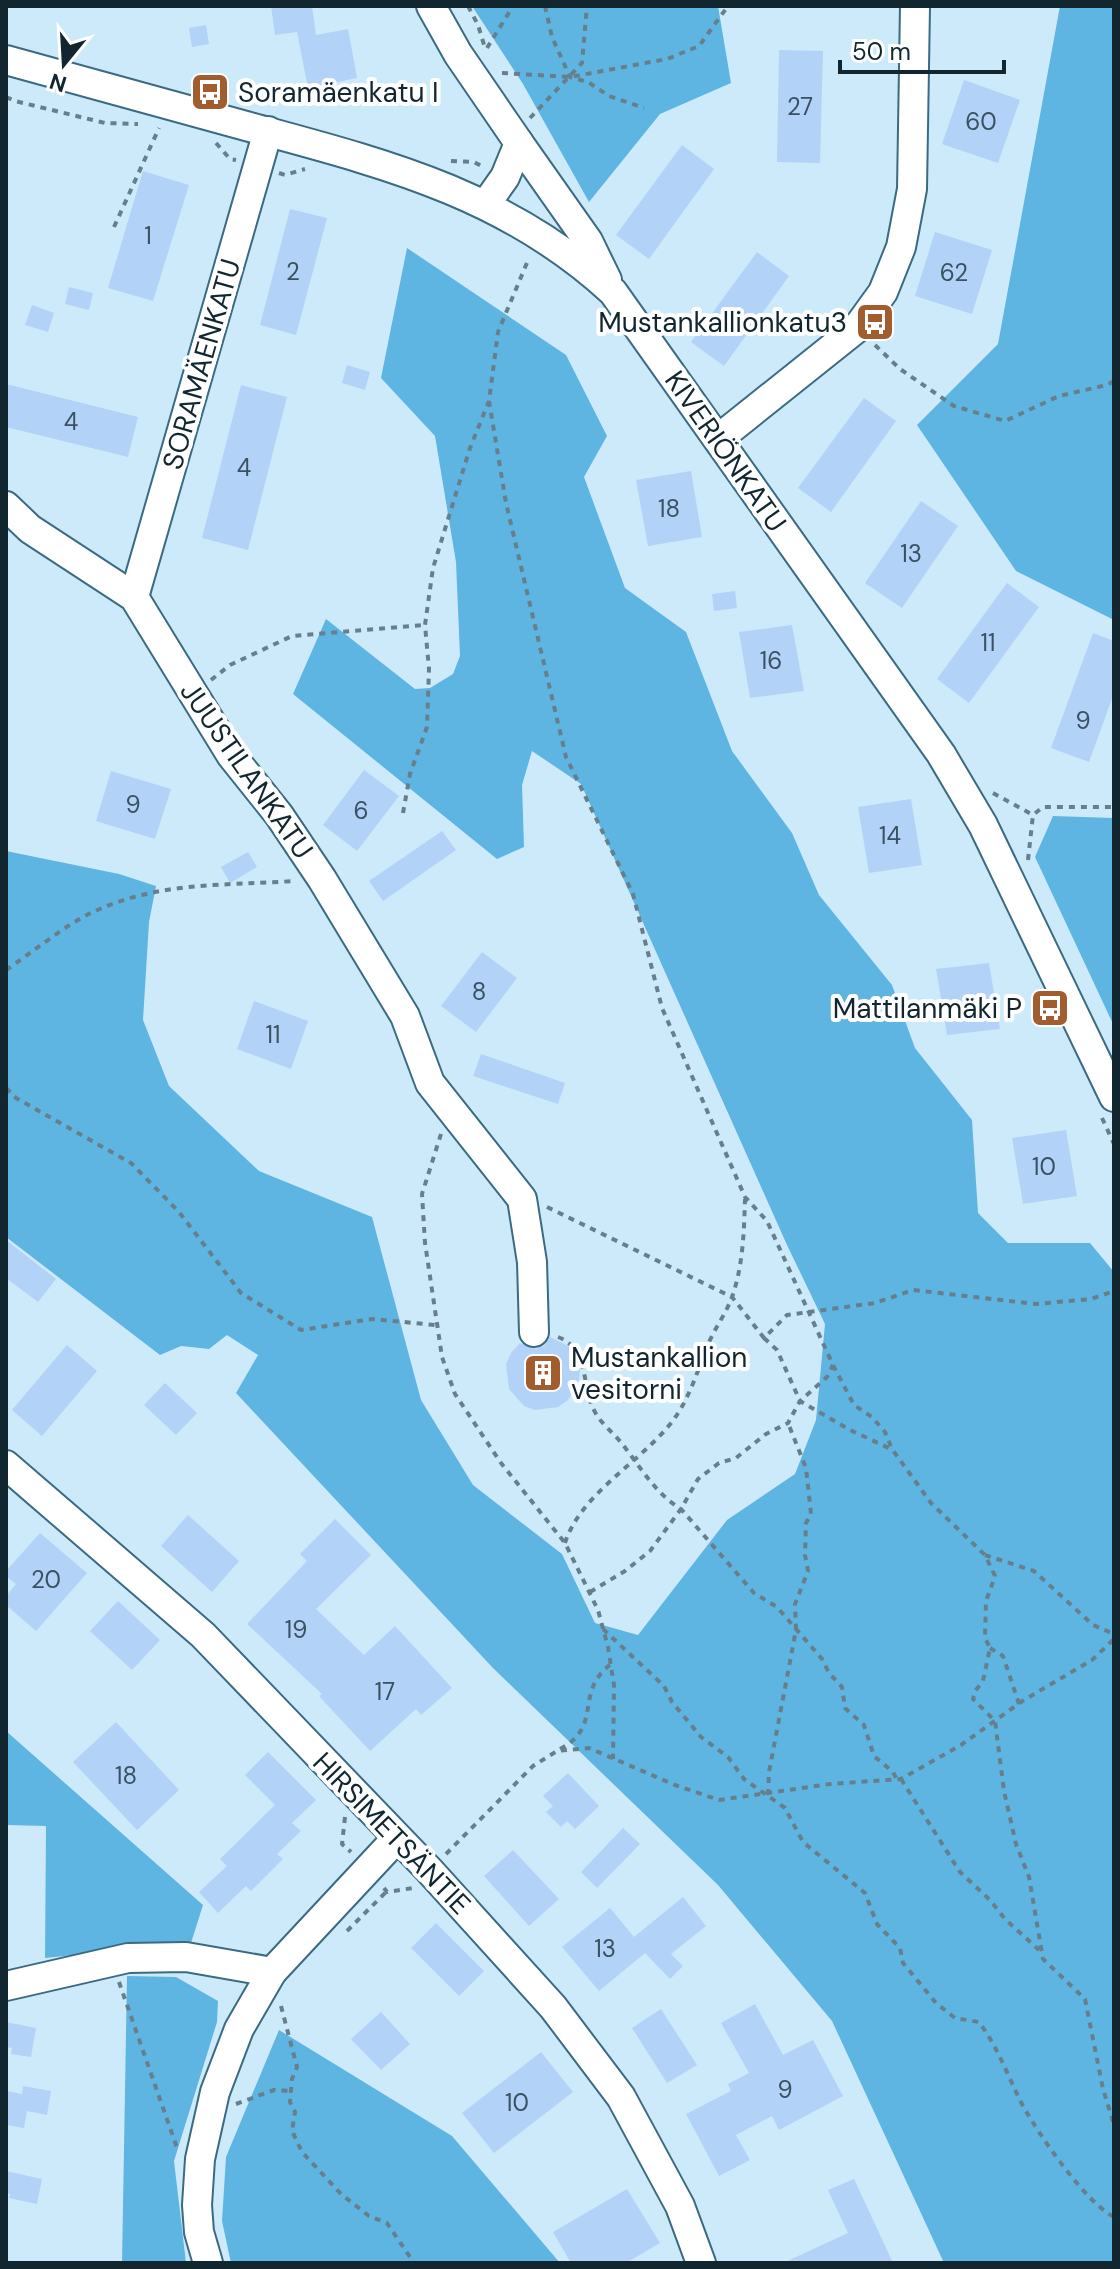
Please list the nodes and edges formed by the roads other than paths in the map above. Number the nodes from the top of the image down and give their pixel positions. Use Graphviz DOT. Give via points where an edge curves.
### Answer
graph roads {
  1 [pos="431,6"];
  2 [pos="915,6"];
  3 [pos="6,60"];
  4 [pos="268,131"];
  5 [pos="520,135"];
  6 [pos="486,204"];
  7 [pos="613,292"];
  8 [pos="718,439"];
  9 [pos="6,506"];
  10 [pos="134,597"];
  11 [pos="1105,1102"];
  12 [pos="534,1332"];
  13 [pos="6,1465"];
  14 [pos="397,1838"];
  15 [pos="272,1972"];
  16 [pos="6,1986"];
  17 [pos="208,2263"];
  18 [pos="701,2263"];
  1 -- 5 [label="street" via="458,54"];
  2 -- 8 [label="street" via="912,189 901,247 883,292 857,328"];
  3 -- 4 [label="street, KIVERIÖNKATU"];
  4 -- 6 [label="street, KIVERIÖNKATU" via="347,153"];
  4 -- 10 [label="street, SORAMÄENKATU"];
  5 -- 6 [label="street" via="505,177"];
  5 -- 7 [label="street" via="588,241"];
  6 -- 7 [label="street, KIVERIÖNKATU" via="531,228"];
  7 -- 8 [label="street, KIVERIÖNKATU"];
  8 -- 11 [label="street, KIVERIÖNKATU" via="941,754 983,825"];
  9 -- 10 [label="street, JUUSTILANKATU" via="30,529"];
  10 -- 12 [label="street, JUUSTILANKATU" via="231,755 322,879 405,1016 430,1083 522,1199 532,1262"];
  13 -- 14 [label="street, HIRSIMETSÄNTIE" via="203,1635"];
  14 -- 15 [label="street"];
  14 -- 18 [label="street, HIRSIMETSÄNTIE" via="553,2007 621,2097 680,2206"];
  15 -- 16 [label="street" via="186,1957 128,1958"];
  15 -- 17 [label="street" via="239,2029 215,2092 200,2159 199,2232"];
}
